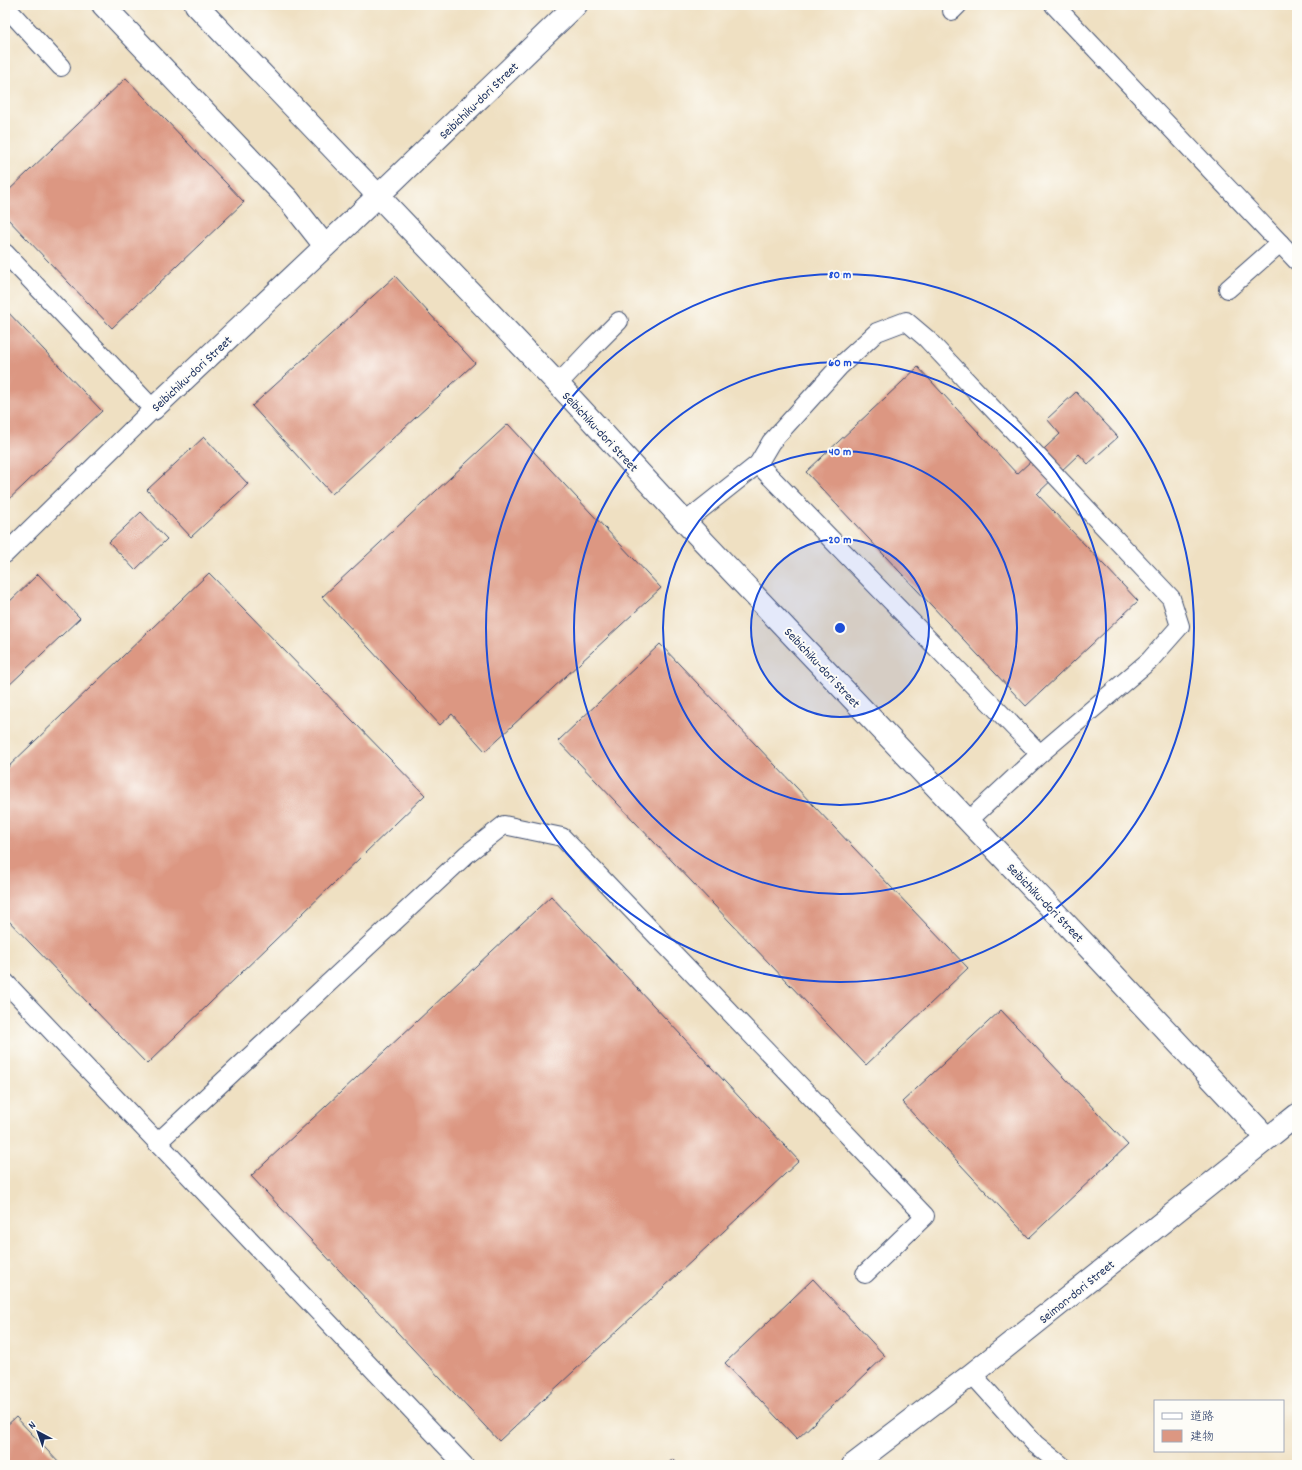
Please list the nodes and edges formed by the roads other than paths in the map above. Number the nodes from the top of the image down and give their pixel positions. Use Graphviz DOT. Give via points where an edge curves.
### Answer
graph roads {
  1 [pos="103,5"];
  2 [pos="196,5"];
  3 [pos="576,5"];
  4 [pos="1054,5"];
  5 [pos="5,6"];
  6 [pos="61,67"];
  7 [pos="379,195"];
  8 [pos="1280,243"];
  9 [pos="325,246"];
  10 [pos="5,253"];
  11 [pos="1297,261"];
  12 [pos="1228,289"];
  13 [pos="619,321"];
  14 [pos="558,384"];
  15 [pos="153,409"];
  16 [pos="758,464"];
  17 [pos="685,522"];
  18 [pos="5,554"];
  19 [pos="1040,754"];
  20 [pos="968,821"];
  21 [pos="5,982"];
  22 [pos="1297,1115"];
  23 [pos="1267,1138"];
  24 [pos="157,1143"];
  25 [pos="865,1274"];
  26 [pos="972,1374"];
  27 [pos="464,1465"];
  28 [pos="854,1465"];
  29 [pos="1061,1465"];
  1 -- 9 [label="street" via="288,198"];
  2 -- 7 [label="street"];
  3 -- 7 [label="street, Seibichiku-dori Street"];
  4 -- 8 [label="lane"];
  5 -- 6 [label="lane"];
  7 -- 9 [label="street, Seibichiku-dori Street"];
  7 -- 14 [label="street, Seibichiku-dori Street"];
  8 -- 11 [label="lane"];
  8 -- 12 [label="lane"];
  9 -- 15 [label="street, Seibichiku-dori Street"];
  10 -- 15 [label="lane"];
  13 -- 14 [label="lane"];
  14 -- 17 [label="street, Seibichiku-dori Street"];
  15 -- 18 [label="lane, Seibichiku-dori Street"];
  16 -- 17 [label="lane"];
  16 -- 19 [label="lane"];
  16 -- 19 [label="lane" via="771,442 839,367 877,332 906,321 926,338 1171,598 1180,626 1150,660"];
  17 -- 20 [label="street, Seibichiku-dori Street"];
  19 -- 20 [label="lane"];
  20 -- 23 [label="street, Seibichiku-dori Street"];
  21 -- 24 [label="lane"];
  22 -- 23 [label="street, Seimon-dori Street"];
  23 -- 26 [label="street, Seimon-dori Street"];
  24 -- 25 [label="lane" via="467,854 504,825 562,837 925,1216"];
  24 -- 27 [label="lane"];
  26 -- 28 [label="street, Seimon-dori Street"];
  26 -- 29 [label="lane" via="1034,1444"];
}
